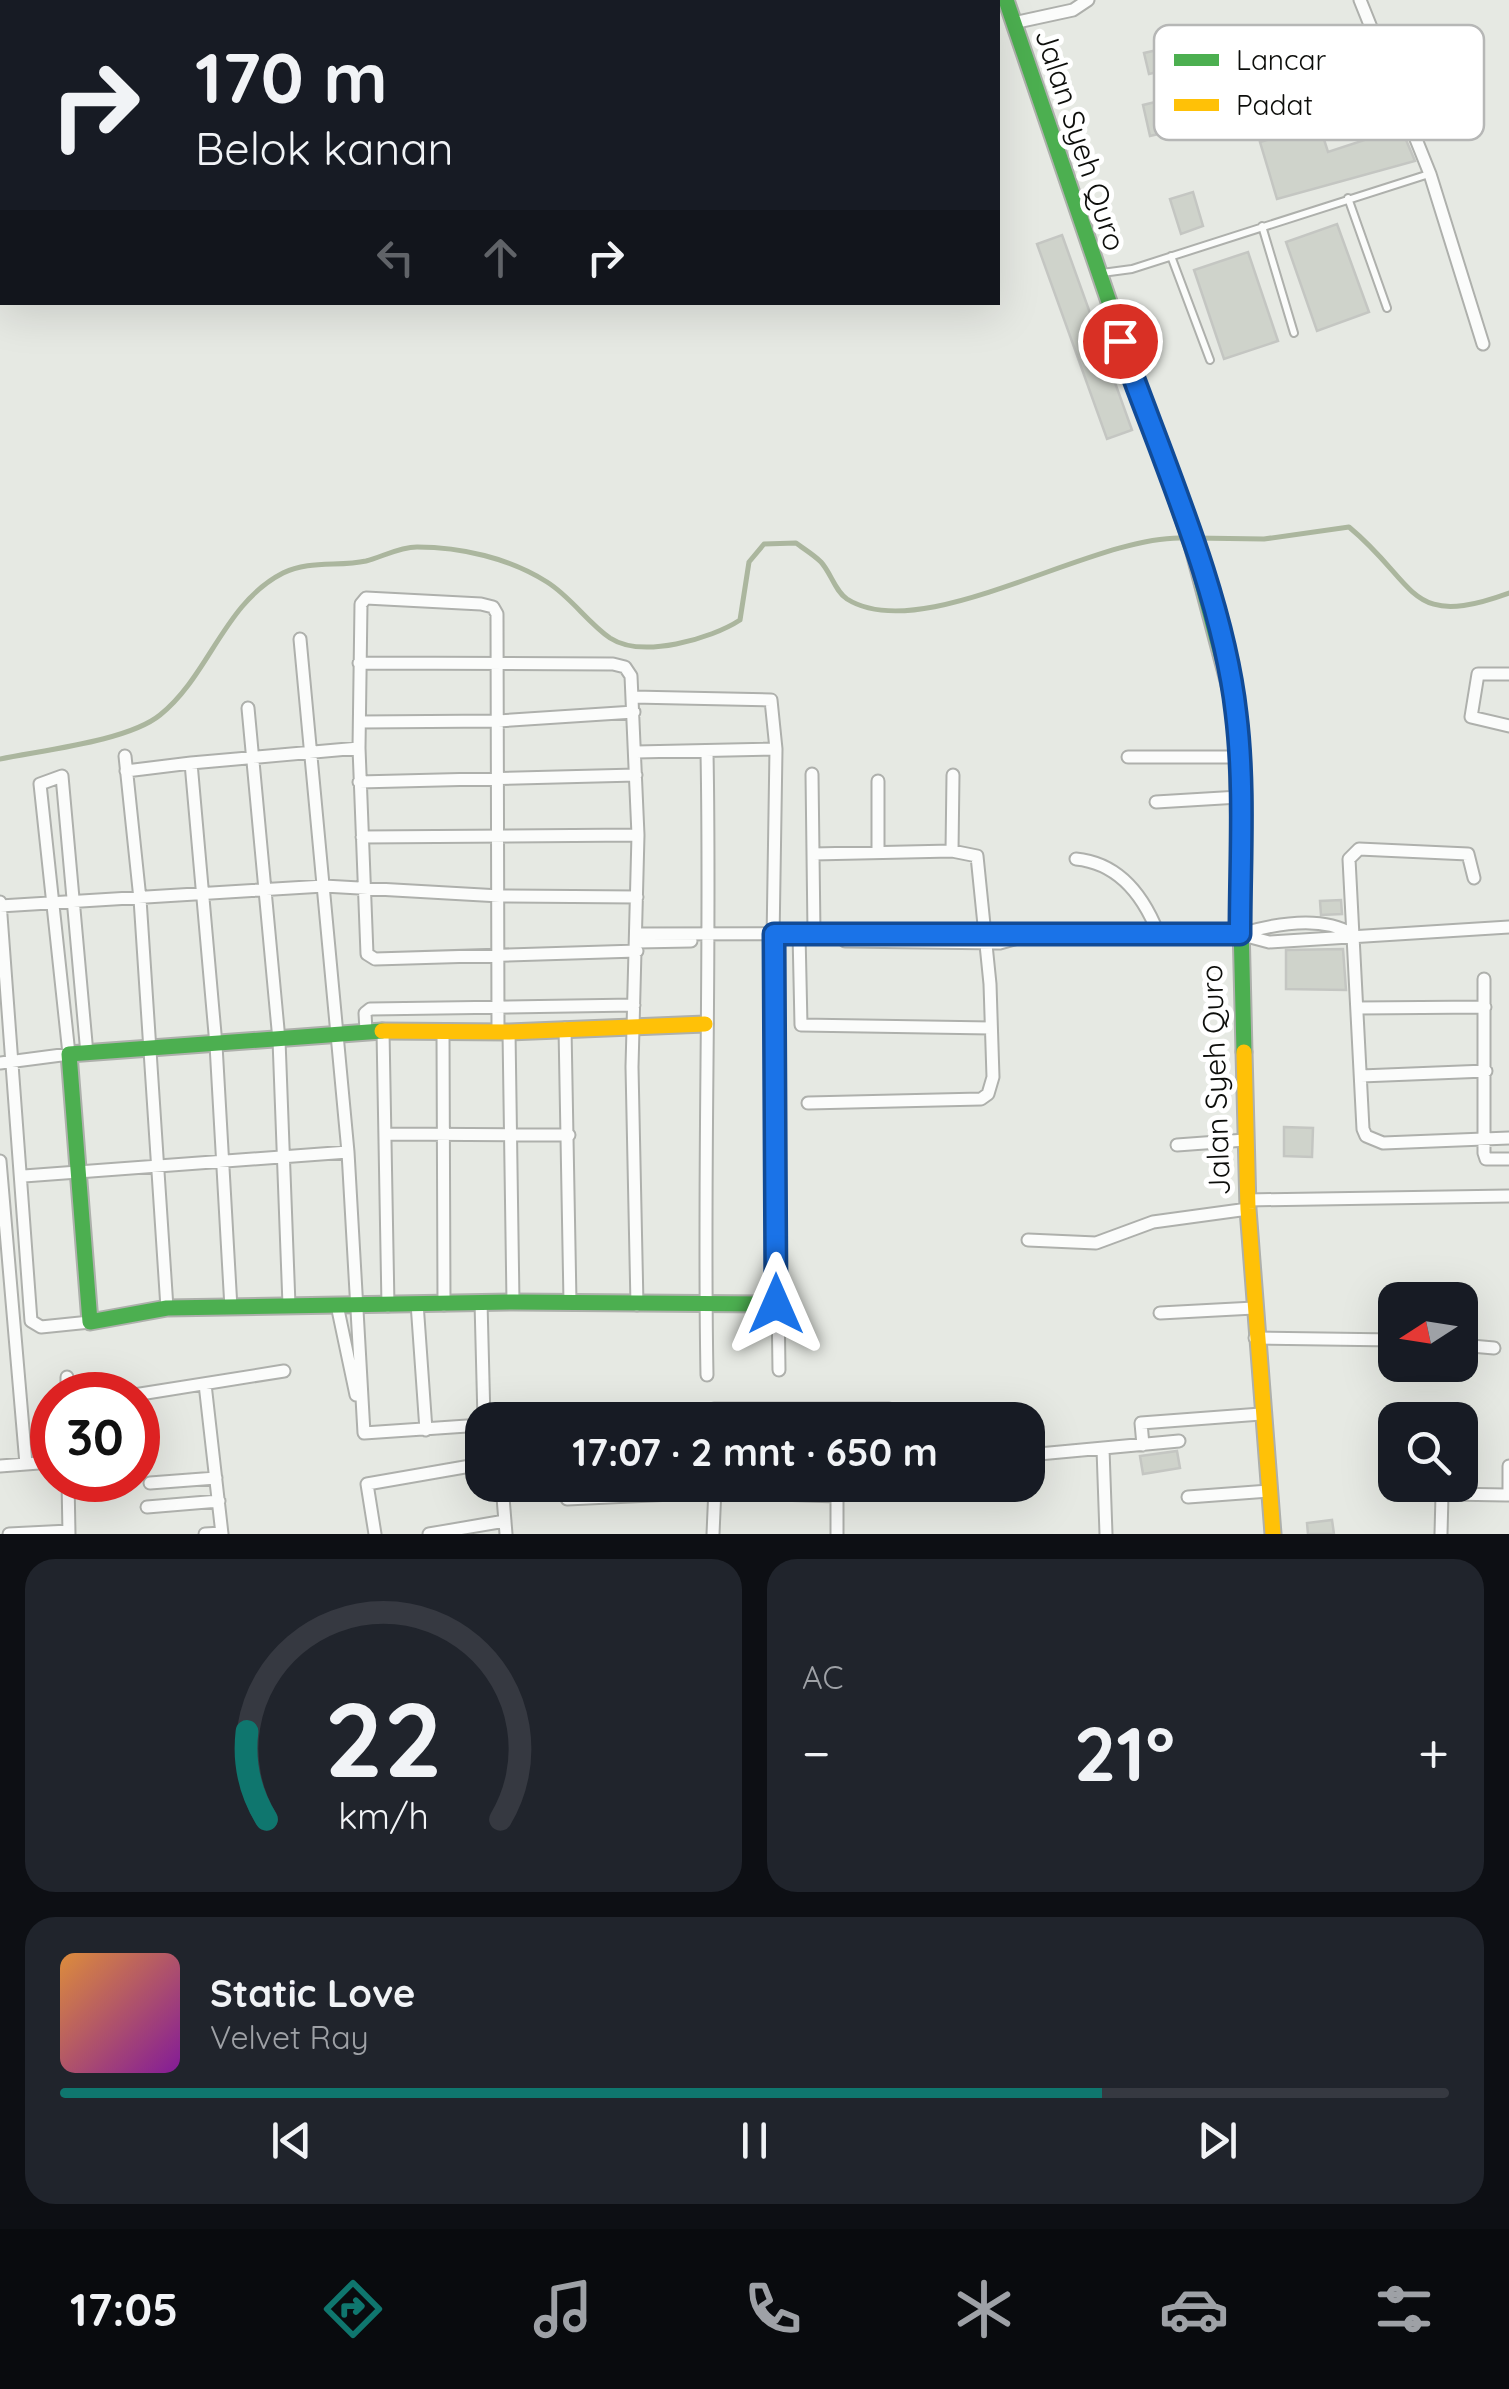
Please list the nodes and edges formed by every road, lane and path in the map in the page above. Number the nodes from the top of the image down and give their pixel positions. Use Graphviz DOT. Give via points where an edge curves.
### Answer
graph roads {
  1 [pos="1006,0"];
  2 [pos="1088,0"];
  3 [pos="1360,0"];
  4 [pos="1013,22"];
  5 [pos="1370,25"];
  6 [pos="1416,140"];
  7 [pos="1430,174"];
  8 [pos="1348,198"];
  9 [pos="1262,226"];
  10 [pos="1172,256"];
  11 [pos="1096,274"];
  12 [pos="1387,308"];
  13 [pos="1294,333"];
  14 [pos="1483,344"];
  15 [pos="1210,360"];
  16 [pos="300,639"];
  17 [pos="359,663"];
  18 [pos="498,664"];
  19 [pos="1509,674"];
  20 [pos="633,697"];
  21 [pos="248,708"];
  22 [pos="634,712"];
  23 [pos="498,721"];
  24 [pos="360,722"];
  25 [pos="1509,726"];
  26 [pos="358,748"];
  27 [pos="776,749"];
  28 [pos="636,752"];
  29 [pos="313,753"];
  30 [pos="707,753"];
  31 [pos="125,756"];
  32 [pos="251,756"];
  33 [pos="1128,757"];
  34 [pos="1239,757"];
  35 [pos="190,763"];
  36 [pos="126,772"];
  37 [pos="636,774"];
  38 [pos="812,774"];
  39 [pos="953,775"];
  40 [pos="498,780"];
  41 [pos="878,780"];
  42 [pos="359,782"];
  43 [pos="1240,798"];
  44 [pos="1156,802"];
  45 [pos="362,836"];
  46 [pos="638,836"];
  47 [pos="500,838"];
  48 [pos="952,851"];
  49 [pos="878,852"];
  50 [pos="813,854"];
  51 [pos="1076,859"];
  52 [pos="1474,878"];
  53 [pos="324,886"];
  54 [pos="365,890"];
  55 [pos="265,891"];
  56 [pos="200,895"];
  57 [pos="500,896"];
  58 [pos="637,897"];
  59 [pos="140,900"];
  60 [pos="56,904"];
  61 [pos="77,904"];
  62 [pos="0,905"];
  63 [pos="1509,928"];
  64 [pos="814,933"];
  65 [pos="1158,933"];
  66 [pos="1240,934"];
  67 [pos="1352,934"];
  68 [pos="773,937"];
  69 [pos="799,937"];
  70 [pos="710,938"];
  71 [pos="985,938"];
  72 [pos="637,942"];
  73 [pos="500,956"];
  74 [pos="1484,979"];
  75 [pos="634,1006"];
  76 [pos="1484,1007"];
  77 [pos="500,1008"];
  78 [pos="1358,1008"];
  79 [pos="632,1024"];
  80 [pos="706,1024"];
  81 [pos="565,1028"];
  82 [pos="991,1028"];
  83 [pos="374,1031"];
  84 [pos="443,1031"];
  85 [pos="503,1032"];
  86 [pos="336,1034"];
  87 [pos="280,1040"];
  88 [pos="216,1046"];
  89 [pos="150,1050"];
  90 [pos="69,1054"];
  91 [pos="87,1054"];
  92 [pos="14,1061"];
  93 [pos="0,1063"];
  94 [pos="1486,1071"];
  95 [pos="1361,1076"];
  96 [pos="808,1103"];
  97 [pos="509,1133"];
  98 [pos="387,1134"];
  99 [pos="442,1134"];
  100 [pos="569,1136"];
  101 [pos="1509,1138"];
  102 [pos="1486,1139"];
  103 [pos="1246,1140"];
  104 [pos="1177,1145"];
  105 [pos="348,1152"];
  106 [pos="285,1155"];
  107 [pos="1509,1159"];
  108 [pos="0,1161"];
  109 [pos="220,1161"];
  110 [pos="157,1167"];
  111 [pos="78,1174"];
  112 [pos="24,1176"];
  113 [pos="1509,1196"];
  114 [pos="1247,1205"];
  115 [pos="1028,1240"];
  116 [pos="6,1288"];
  117 [pos="481,1302"];
  118 [pos="514,1302"];
  119 [pos="570,1302"];
  120 [pos="417,1303"];
  121 [pos="705,1303"];
  122 [pos="776,1304"];
  123 [pos="289,1305"];
  124 [pos="337,1305"];
  125 [pos="357,1305"];
  126 [pos="444,1305"];
  127 [pos="637,1305"];
  128 [pos="388,1306"];
  129 [pos="167,1308"];
  130 [pos="231,1308"];
  131 [pos="1254,1308"];
  132 [pos="1160,1313"];
  133 [pos="90,1322"];
  134 [pos="1255,1338"];
  135 [pos="1378,1340"];
  136 [pos="1478,1347"];
  137 [pos="1494,1348"];
  138 [pos="284,1370"];
  139 [pos="779,1370"];
  140 [pos="707,1375"];
  141 [pos="205,1384"];
  142 [pos="160,1391"];
  143 [pos="483,1402"];
  144 [pos="1261,1414"];
  145 [pos="465,1425"];
  146 [pos="426,1430"];
  147 [pos="364,1433"];
  148 [pos="1179,1441"];
  149 [pos="1143,1445"];
  150 [pos="1102,1449"];
  151 [pos="1045,1454"];
  152 [pos="26,1464"];
  153 [pos="30,1464"];
  154 [pos="0,1466"];
  155 [pos="1509,1466"];
  156 [pos="465,1467"];
  157 [pos="216,1478"];
  158 [pos="160,1482"];
  159 [pos="1269,1491"];
  160 [pos="1478,1495"];
  161 [pos="1507,1495"];
  162 [pos="1188,1497"];
  163 [pos="219,1501"];
  164 [pos="68,1502"];
  165 [pos="504,1502"];
  166 [pos="714,1502"];
  167 [pos="837,1502"];
  168 [pos="1442,1502"];
  169 [pos="147,1507"];
  170 [pos="506,1528"];
  171 [pos="69,1532"];
  172 [pos="222,1533"];
  173 [pos="9,1534"];
  174 [pos="205,1534"];
  175 [pos="375,1534"];
  176 [pos="430,1534"];
  177 [pos="713,1534"];
  178 [pos="837,1534"];
  179 [pos="1106,1534"];
  180 [pos="1273,1534"];
  181 [pos="1442,1534"];
  1 -- 4 [label="street, Jalan Syeh Quro"];
  2 -- 4 [label="street" via="1073,10"];
  3 -- 5 [label="street"];
  4 -- 11 [label="street, Jalan Syeh Quro"];
  6 -- 7 [label="street"];
  7 -- 8 [label="lane"];
  7 -- 14 [label="street"];
  8 -- 9 [label="lane"];
  8 -- 12 [label="lane"];
  9 -- 10 [label="lane"];
  9 -- 13 [label="lane"];
  10 -- 11 [label="lane"];
  10 -- 15 [label="lane"];
  11 -- 34 [label="street, Jalan Syeh Quro" via="1228,666"];
  16 -- 29 [label="street"];
  17 -- 18 [label="street"];
  17 -- 18 [label="street" via="361,604 368,598 493,607"];
  17 -- 24 [label="street"];
  18 -- 20 [label="street" via="613,664 631,676"];
  18 -- 23 [label="street"];
  19 -- 25 [label="street" via="1478,674 1471,717"];
  20 -- 22 [label="street"];
  20 -- 27 [label="street" via="771,700"];
  21 -- 32 [label="street"];
  22 -- 23 [label="street"];
  22 -- 28 [label="street"];
  23 -- 24 [label="street"];
  23 -- 40 [label="street"];
  24 -- 26 [label="street"];
  26 -- 29 [label="street"];
  26 -- 42 [label="street"];
  27 -- 30 [label="street"];
  27 -- 68 [label="street"];
  28 -- 30 [label="street"];
  28 -- 37 [label="street"];
  29 -- 32 [label="street"];
  29 -- 53 [label="street"];
  30 -- 70 [label="street"];
  31 -- 36 [label="street"];
  32 -- 35 [label="street"];
  32 -- 55 [label="street"];
  33 -- 34 [label="street"];
  34 -- 43 [label="street, Jalan Syeh Quro"];
  35 -- 36 [label="street"];
  35 -- 56 [label="street"];
  36 -- 59 [label="street"];
  37 -- 40 [label="street"];
  37 -- 46 [label="street"];
  38 -- 50 [label="street"];
  39 -- 48 [label="street"];
  40 -- 42 [label="street"];
  40 -- 47 [label="street"];
  41 -- 49 [label="street"];
  42 -- 45 [label="street"];
  43 -- 44 [label="street"];
  43 -- 66 [label="street, Jalan Syeh Quro"];
  45 -- 47 [label="street"];
  45 -- 54 [label="street"];
  46 -- 47 [label="street"];
  46 -- 58 [label="street"];
  47 -- 57 [label="street"];
  48 -- 49 [label="street"];
  48 -- 71 [label="street" via="970,851 980,864"];
  49 -- 50 [label="street"];
  50 -- 64 [label="street"];
  51 -- 65 [label="street" via="1107,865 1140,898"];
  52 -- 67 [label="street" via="1468,854 1359,849 1347,868"];
  53 -- 54 [label="street"];
  53 -- 55 [label="street"];
  53 -- 86 [label="street"];
  54 -- 57 [label="street"];
  54 -- 73 [label="street" via="370,957"];
  55 -- 56 [label="street"];
  55 -- 87 [label="street"];
  56 -- 59 [label="street"];
  56 -- 88 [label="street"];
  57 -- 58 [label="street"];
  57 -- 73 [label="street"];
  58 -- 72 [label="street"];
  59 -- 61 [label="street"];
  59 -- 89 [label="street"];
  60 -- 61 [label="street"];
  60 -- 61 [label="street" via="40,784 62,776"];
  60 -- 62 [label="street"];
  60 -- 90 [label="street"];
  61 -- 91 [label="street"];
  62 -- 92 [label="street"];
  63 -- 67 [label="street"];
  64 -- 69 [label="street"];
  64 -- 71 [label="street"];
  65 -- 66 [label="street"];
  65 -- 71 [label="street"];
  66 -- 67 [label="street" via="1269,942 1336,941"];
  66 -- 103 [label="street, Jalan Syeh Quro"];
  67 -- 78 [label="street"];
  68 -- 69 [label="street"];
  68 -- 70 [label="street"];
  68 -- 122 [label="street"];
  69 -- 71 [label="street"];
  69 -- 82 [label="street" via="802,1025"];
  70 -- 72 [label="street"];
  70 -- 80 [label="street"];
  71 -- 82 [label="street"];
  72 -- 73 [label="street"];
  72 -- 75 [label="street"];
  73 -- 77 [label="street"];
  74 -- 76 [label="street"];
  75 -- 77 [label="street"];
  75 -- 79 [label="street"];
  76 -- 78 [label="street"];
  76 -- 94 [label="street"];
  77 -- 83 [label="street" via="370,1010 365,1012"];
  77 -- 85 [label="street"];
  78 -- 95 [label="street"];
  79 -- 80 [label="street"];
  79 -- 81 [label="street"];
  79 -- 127 [label="street"];
  80 -- 121 [label="street"];
  81 -- 85 [label="street"];
  81 -- 100 [label="street"];
  82 -- 96 [label="street" via="992,1077 981,1100"];
  83 -- 84 [label="street"];
  83 -- 86 [label="street"];
  83 -- 98 [label="street"];
  84 -- 85 [label="street"];
  84 -- 99 [label="street"];
  85 -- 97 [label="street"];
  86 -- 87 [label="street"];
  86 -- 105 [label="street"];
  87 -- 88 [label="street"];
  87 -- 106 [label="street"];
  88 -- 89 [label="street"];
  88 -- 109 [label="street"];
  89 -- 91 [label="street"];
  89 -- 110 [label="street"];
  90 -- 91 [label="street"];
  90 -- 92 [label="street"];
  90 -- 111 [label="street"];
  92 -- 93 [label="street"];
  92 -- 112 [label="street"];
  94 -- 95 [label="street"];
  94 -- 102 [label="street"];
  95 -- 102 [label="street" via="1363,1129 1374,1141"];
  97 -- 99 [label="street"];
  97 -- 100 [label="street"];
  97 -- 118 [label="street"];
  98 -- 99 [label="street"];
  98 -- 128 [label="street"];
  99 -- 126 [label="street"];
  100 -- 119 [label="street"];
  101 -- 102 [label="street"];
  102 -- 107 [label="street" via="1486,1159"];
  103 -- 104 [label="street"];
  103 -- 114 [label="street, Jalan Syeh Quro"];
  105 -- 106 [label="street"];
  105 -- 125 [label="street"];
  106 -- 109 [label="street"];
  106 -- 123 [label="street"];
  108 -- 116 [label="street"];
  109 -- 110 [label="street"];
  109 -- 130 [label="street"];
  110 -- 111 [label="street"];
  110 -- 129 [label="street"];
  111 -- 112 [label="street"];
  111 -- 133 [label="street"];
  112 -- 133 [label="street" via="31,1321 40,1327"];
  113 -- 114 [label="street"];
  114 -- 115 [label="street" via="1153,1222 1096,1242"];
  114 -- 131 [label="street, Jalan Syeh Quro"];
  116 -- 152 [label="street"];
  117 -- 118 [label="street"];
  117 -- 126 [label="street"];
  117 -- 143 [label="street"];
  118 -- 119 [label="street"];
  119 -- 127 [label="street"];
  120 -- 126 [label="street"];
  120 -- 128 [label="street"];
  120 -- 146 [label="street"];
  121 -- 122 [label="street"];
  121 -- 127 [label="street"];
  121 -- 140 [label="street"];
  122 -- 139 [label="street"];
  123 -- 124 [label="street"];
  123 -- 130 [label="street"];
  124 -- 125 [label="street"];
  124 -- 147 [label="street"];
  125 -- 128 [label="street"];
  125 -- 147 [label="street"];
  129 -- 130 [label="street"];
  129 -- 133 [label="street"];
  131 -- 132 [label="street"];
  131 -- 134 [label="street, Jalan Syeh Quro"];
  134 -- 135 [label="street"];
  134 -- 144 [label="street, Jalan Syeh Quro"];
  136 -- 137 [label="street"];
  138 -- 141 [label="street"];
  141 -- 142 [label="street"];
  141 -- 157 [label="street"];
  144 -- 149 [label="street" via="1141,1423"];
  144 -- 159 [label="street, Jalan Syeh Quro"];
  145 -- 146 [label="street"];
  146 -- 147 [label="street"];
  148 -- 149 [label="street"];
  149 -- 150 [label="street"];
  150 -- 151 [label="street"];
  150 -- 179 [label="street"];
  152 -- 153 [label="street"];
  152 -- 154 [label="street"];
  155 -- 161 [label="street"];
  156 -- 175 [label="street" via="367,1484"];
  157 -- 158 [label="street"];
  157 -- 163 [label="street"];
  159 -- 162 [label="street"];
  159 -- 180 [label="street, Jalan Syeh Quro"];
  160 -- 161 [label="street"];
  163 -- 169 [label="street"];
  163 -- 172 [label="street"];
  164 -- 171 [label="street"];
  165 -- 170 [label="street"];
  166 -- 177 [label="street"];
  167 -- 178 [label="street"];
  168 -- 181 [label="street"];
  170 -- 176 [label="street"];
  171 -- 173 [label="street"];
  172 -- 174 [label="street"];
}
